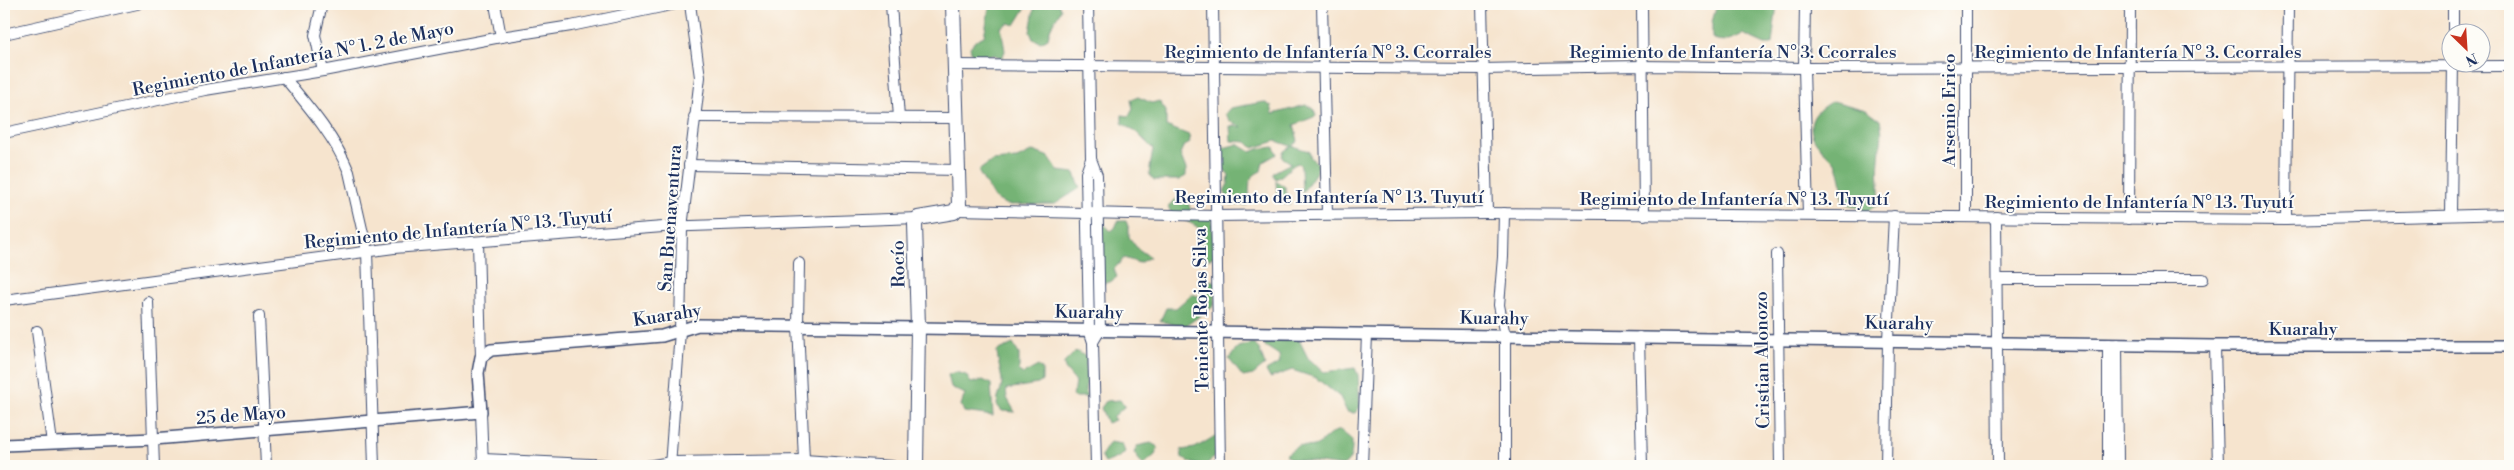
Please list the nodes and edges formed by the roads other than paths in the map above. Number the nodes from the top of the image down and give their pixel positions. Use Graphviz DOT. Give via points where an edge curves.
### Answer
graph roads {
  1 [pos="137,4"];
  2 [pos="322,4"];
  3 [pos="495,4"];
  4 [pos="676,4"];
  5 [pos="690,4"];
  6 [pos="891,4"];
  7 [pos="953,4"];
  8 [pos="1088,4"];
  9 [pos="1213,4"];
  10 [pos="1322,4"];
  11 [pos="1482,4"];
  12 [pos="1642,4"];
  13 [pos="1805,4"];
  14 [pos="1966,4"];
  15 [pos="2130,4"];
  16 [pos="2288,4"];
  17 [pos="2453,4"];
  18 [pos="2453,22"];
  19 [pos="4,34"];
  20 [pos="501,37"];
  21 [pos="2442,64"];
  22 [pos="956,65"];
  23 [pos="2492,65"];
  24 [pos="1089,66"];
  25 [pos="1641,66"];
  26 [pos="2510,66"];
  27 [pos="1213,68"];
  28 [pos="1323,68"];
  29 [pos="1804,68"];
  30 [pos="1964,68"];
  31 [pos="2131,68"];
  32 [pos="2286,68"];
  33 [pos="1482,69"];
  34 [pos="322,71"];
  35 [pos="2453,72"];
  36 [pos="284,77"];
  37 [pos="694,117"];
  38 [pos="899,118"];
  39 [pos="957,118"];
  40 [pos="4,133"];
  41 [pos="1091,159"];
  42 [pos="689,166"];
  43 [pos="958,170"];
  44 [pos="957,210"];
  45 [pos="1086,213"];
  46 [pos="1099,213"];
  47 [pos="1487,213"];
  48 [pos="1504,213"];
  49 [pos="1327,214"];
  50 [pos="2451,214"];
  51 [pos="2510,214"];
  52 [pos="1644,215"];
  53 [pos="1808,215"];
  54 [pos="1216,216"];
  55 [pos="1894,216"];
  56 [pos="1966,217"];
  57 [pos="1996,217"];
  58 [pos="918,218"];
  59 [pos="2129,219"];
  60 [pos="2286,220"];
  61 [pos="682,228"];
  62 [pos="478,242"];
  63 [pos="367,250"];
  64 [pos="1777,254"];
  65 [pos="799,263"];
  66 [pos="1997,278"];
  67 [pos="2203,279"];
  68 [pos="4,300"];
  69 [pos="148,302"];
  70 [pos="259,316"];
  71 [pos="798,325"];
  72 [pos="918,327"];
  73 [pos="1094,330"];
  74 [pos="37,331"];
  75 [pos="680,331"];
  76 [pos="1217,332"];
  77 [pos="1367,334"];
  78 [pos="1505,336"];
  79 [pos="1639,337"];
  80 [pos="1779,338"];
  81 [pos="1888,340"];
  82 [pos="1998,342"];
  83 [pos="2112,344"];
  84 [pos="2215,346"];
  85 [pos="2510,346"];
  86 [pos="481,357"];
  87 [pos="481,412"];
  88 [pos="373,422"];
  89 [pos="265,431"];
  90 [pos="154,439"];
  91 [pos="52,442"];
  92 [pos="4,445"];
  93 [pos="804,460"];
  94 [pos="483,463"];
  95 [pos="670,464"];
  96 [pos="154,466"];
  97 [pos="266,466"];
  98 [pos="374,466"];
  99 [pos="633,466"];
  100 [pos="647,466"];
  101 [pos="892,466"];
  102 [pos="916,466"];
  103 [pos="1096,466"];
  104 [pos="1220,466"];
  105 [pos="1362,466"];
  106 [pos="1505,466"];
  107 [pos="1642,466"];
  108 [pos="1780,466"];
  109 [pos="1886,466"];
  110 [pos="1998,466"];
  111 [pos="2108,466"];
  112 [pos="2118,466"];
  113 [pos="2218,466"];
  1 -- 19 [label="street"];
  2 -- 34 [label="street" via="315,35"];
  3 -- 20 [label="street"];
  4 -- 20 [label="street, Regimiento de Infantería N° 1. 2 de Mayo"];
  5 -- 37 [label="street, San Buenaventura" via="700,77"];
  6 -- 38 [label="street"];
  7 -- 22 [label="main road"];
  8 -- 24 [label="street"];
  9 -- 27 [label="street, Teniente Rojas Silva"];
  10 -- 28 [label="street"];
  11 -- 33 [label="street"];
  12 -- 25 [label="street"];
  13 -- 29 [label="street"];
  14 -- 30 [label="street, Arsenio Erico"];
  15 -- 31 [label="street"];
  16 -- 32 [label="street"];
  17 -- 18 [label="street"];
  20 -- 34 [label="street, Regimiento de Infantería N° 1. 2 de Mayo"];
  21 -- 32 [label="street, Regimiento de Infantería N° 3. Ccorrales"];
  22 -- 24 [label="street, Regimiento de Infantería N° 3. Ccorrales"];
  22 -- 39 [label="main road"];
  23 -- 26 [label="street, Regimiento de Infantería N° 3. Ccorrales"];
  24 -- 27 [label="street, Regimiento de Infantería N° 3. Ccorrales"];
  24 -- 41 [label="street"];
  25 -- 29 [label="street, Regimiento de Infantería N° 3. Ccorrales"];
  25 -- 33 [label="street, Regimiento de Infantería N° 3. Ccorrales"];
  25 -- 52 [label="street"];
  27 -- 28 [label="street, Regimiento de Infantería N° 3. Ccorrales"];
  27 -- 54 [label="street, Teniente Rojas Silva"];
  28 -- 33 [label="street, Regimiento de Infantería N° 3. Ccorrales"];
  28 -- 49 [label="street"];
  29 -- 30 [label="street, Regimiento de Infantería N° 3. Ccorrales"];
  29 -- 53 [label="street"];
  30 -- 31 [label="street, Regimiento de Infantería N° 3. Ccorrales"];
  30 -- 56 [label="street, Arsenio Erico"];
  31 -- 32 [label="street, Regimiento de Infantería N° 3. Ccorrales"];
  31 -- 59 [label="street"];
  32 -- 60 [label="street"];
  33 -- 47 [label="street"];
  34 -- 36 [label="street, Regimiento de Infantería N° 1. 2 de Mayo"];
  35 -- 50 [label="street"];
  36 -- 40 [label="street, Regimiento de Infantería N° 1. 2 de Mayo" via="205,90"];
  36 -- 63 [label="street" via="312,111 345,161"];
  37 -- 38 [label="street"];
  37 -- 42 [label="street, San Buenaventura"];
  38 -- 39 [label="street"];
  39 -- 43 [label="main road"];
  41 -- 45 [label="street" via="1086,173"];
  41 -- 46 [label="street" via="1097,175"];
  42 -- 43 [label="street"];
  42 -- 61 [label="street, San Buenaventura"];
  43 -- 44 [label="main road"];
  44 -- 45 [label="street, Regimiento de Infantería N° 13. Tuyutí"];
  44 -- 58 [label="main road, Rocío"];
  45 -- 46 [label="street, Regimiento de Infantería N° 13. Tuyutí"];
  45 -- 73 [label="street"];
  46 -- 54 [label="street, Regimiento de Infantería N° 13. Tuyutí"];
  46 -- 73 [label="street"];
  47 -- 48 [label="street, Regimiento de Infantería N° 13. Tuyutí"];
  47 -- 49 [label="street, Regimiento de Infantería N° 13. Tuyutí"];
  48 -- 52 [label="street, Regimiento de Infantería N° 13. Tuyutí"];
  48 -- 78 [label="street" via="1499,305"];
  49 -- 54 [label="street, Regimiento de Infantería N° 13. Tuyutí"];
  50 -- 51 [label="street, Regimiento de Infantería N° 13. Tuyutí"];
  50 -- 60 [label="street, Regimiento de Infantería N° 13. Tuyutí"];
  52 -- 53 [label="street, Regimiento de Infantería N° 13. Tuyutí"];
  53 -- 55 [label="street, Regimiento de Infantería N° 13. Tuyutí"];
  54 -- 76 [label="street, Teniente Rojas Silva"];
  55 -- 56 [label="street, Regimiento de Infantería N° 13. Tuyutí"];
  55 -- 81 [label="street"];
  56 -- 57 [label="street, Regimiento de Infantería N° 13. Tuyutí"];
  57 -- 59 [label="street, Regimiento de Infantería N° 13. Tuyutí"];
  57 -- 66 [label="street"];
  58 -- 61 [label="street, Regimiento de Infantería N° 13. Tuyutí"];
  58 -- 72 [label="main road, Rocío" via="915,224"];
  59 -- 60 [label="street, Regimiento de Infantería N° 13. Tuyutí"];
  61 -- 62 [label="street, Regimiento de Infantería N° 13. Tuyutí"];
  61 -- 75 [label="street, San Buenaventura"];
  62 -- 63 [label="street, Regimiento de Infantería N° 13. Tuyutí"];
  62 -- 86 [label="street"];
  63 -- 68 [label="street, Regimiento de Infantería N° 13. Tuyutí"];
  63 -- 88 [label="street"];
  64 -- 80 [label="street, Cristian Alonozo"];
  65 -- 71 [label="street"];
  66 -- 67 [label="street"];
  66 -- 82 [label="street"];
  69 -- 90 [label="street"];
  70 -- 89 [label="street"];
  71 -- 72 [label="street, Kuarahy"];
  71 -- 75 [label="street, Kuarahy" via="698,325"];
  71 -- 93 [label="street"];
  72 -- 73 [label="street, Kuarahy"];
  72 -- 102 [label="main road, Rocío"];
  73 -- 76 [label="street, Kuarahy"];
  73 -- 103 [label="street"];
  74 -- 91 [label="street"];
  75 -- 86 [label="street, Kuarahy" via="662,336 491,350"];
  75 -- 95 [label="street, San Buenaventura"];
  76 -- 77 [label="street, Kuarahy"];
  76 -- 104 [label="street, Teniente Rojas Silva"];
  77 -- 78 [label="street, Kuarahy"];
  77 -- 105 [label="street"];
  78 -- 79 [label="street, Kuarahy"];
  78 -- 106 [label="street"];
  79 -- 80 [label="street, Kuarahy"];
  79 -- 107 [label="street"];
  80 -- 81 [label="street, Kuarahy"];
  80 -- 108 [label="street, Cristian Alonozo"];
  81 -- 82 [label="street, Kuarahy"];
  81 -- 109 [label="street"];
  82 -- 83 [label="street, Kuarahy"];
  82 -- 110 [label="street"];
  83 -- 84 [label="street, Kuarahy"];
  83 -- 111 [label="street"];
  83 -- 112 [label="street"];
  84 -- 85 [label="street, Kuarahy"];
  84 -- 113 [label="street"];
  86 -- 87 [label="street" via="478,372"];
  87 -- 88 [label="street, 25 de Mayo"];
  87 -- 94 [label="street"];
  88 -- 89 [label="street, 25 de Mayo"];
  88 -- 98 [label="street"];
  89 -- 90 [label="street, 25 de Mayo"];
  89 -- 97 [label="street"];
  90 -- 91 [label="street, 25 de Mayo"];
  90 -- 96 [label="street"];
  91 -- 92 [label="street, 25 de Mayo"];
  93 -- 95 [label="street"];
  93 -- 101 [label="street"];
  94 -- 99 [label="street"];
  95 -- 100 [label="street"];
}
